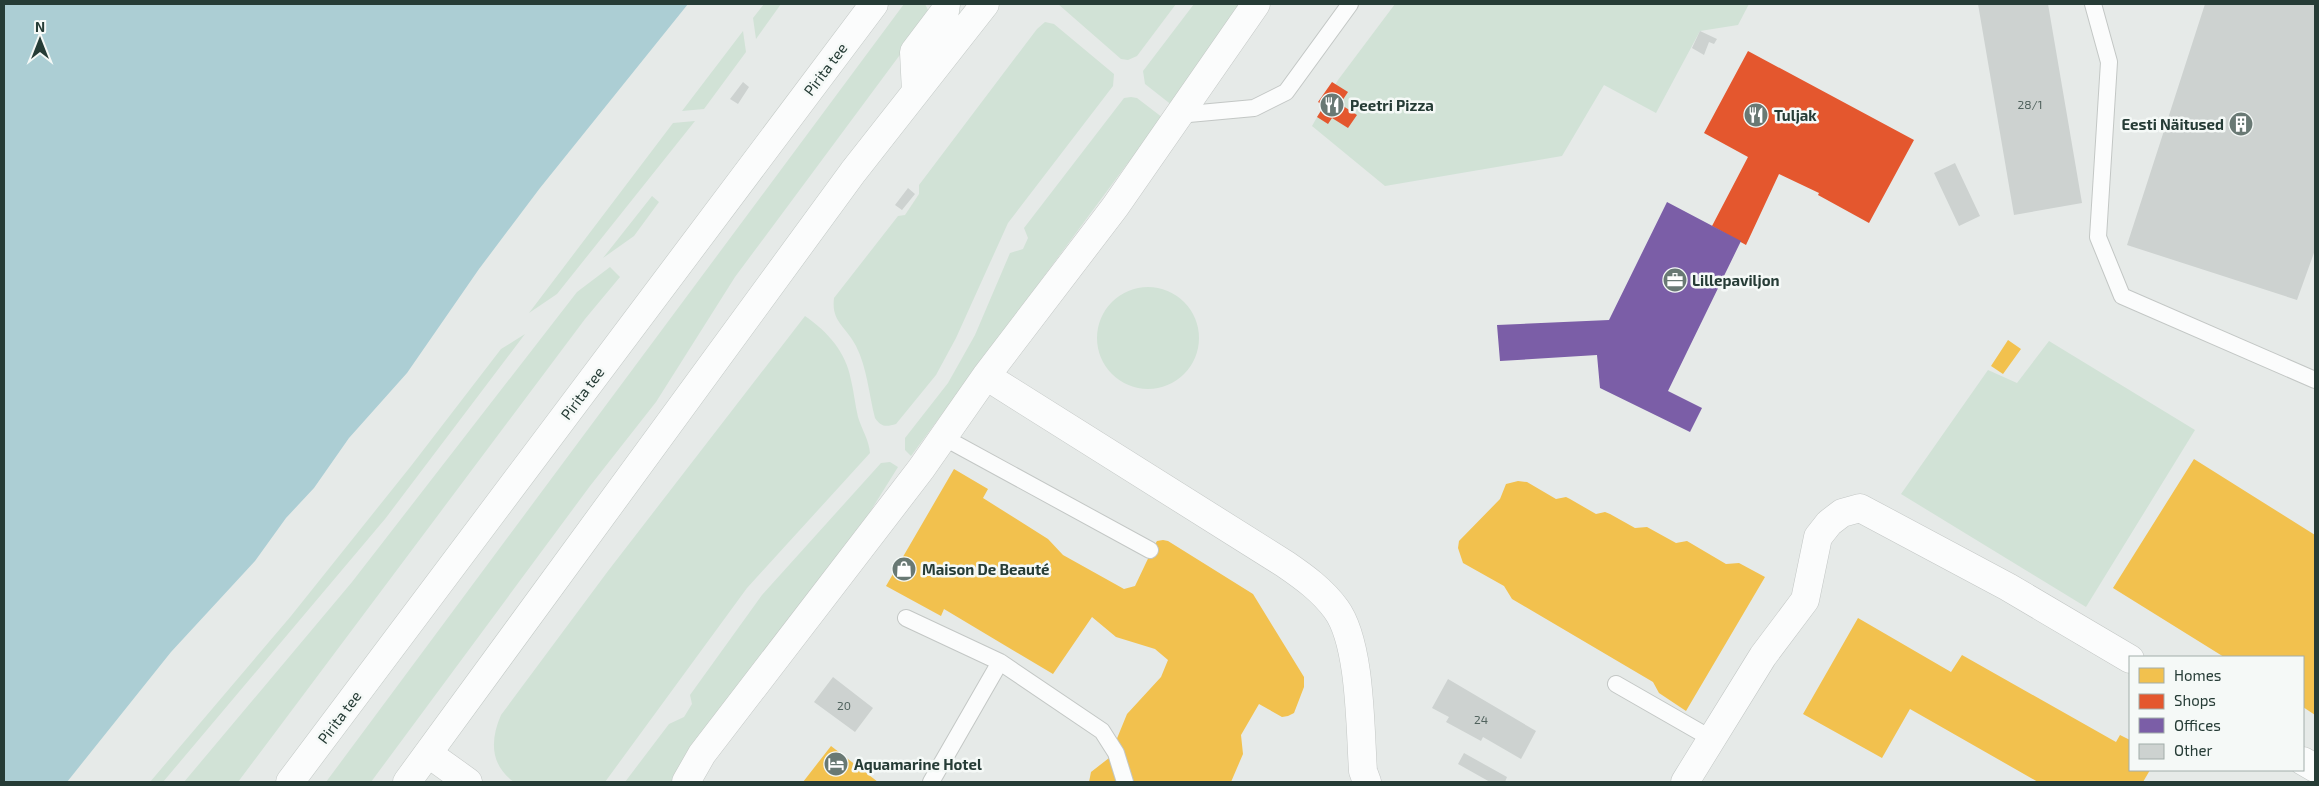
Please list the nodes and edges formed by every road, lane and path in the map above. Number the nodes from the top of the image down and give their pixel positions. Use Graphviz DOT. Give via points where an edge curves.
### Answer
graph roads {
  1 [pos="874,4"];
  2 [pos="946,4"];
  3 [pos="985,4"];
  4 [pos="1256,4"];
  5 [pos="1350,4"];
  6 [pos="2093,4"];
  7 [pos="916,92"];
  8 [pos="1178,115"];
  9 [pos="986,376"];
  10 [pos="2315,380"];
  11 [pos="943,437"];
  12 [pos="1150,550"];
  13 [pos="906,618"];
  14 [pos="2129,658"];
  15 [pos="1000,662"];
  16 [pos="1616,684"];
  17 [pos="1712,738"];
  18 [pos="429,754"];
  19 [pos="2304,762"];
  20 [pos="2315,768"];
  21 [pos="290,782"];
  22 [pos="407,782"];
  23 [pos="468,782"];
  24 [pos="686,782"];
  25 [pos="931,782"];
  26 [pos="1124,782"];
  27 [pos="1367,782"];
  28 [pos="1685,782"];
  1 -- 21 [label="street, Pirita tee"];
  2 -- 7 [label="street" via="914,52"];
  3 -- 7 [label="street"];
  4 -- 8 [label="street"];
  5 -- 8 [label="lane" via="1286,92 1254,108"];
  6 -- 10 [label="lane" via="2109,62 2098,237 2122,296"];
  7 -- 18 [label="street" via="853,172"];
  8 -- 9 [label="street" via="1115,207"];
  9 -- 11 [label="street"];
  9 -- 27 [label="street" via="1318,587 1338,610 1354,651 1363,771"];
  11 -- 12 [label="lane"];
  11 -- 24 [label="street" via="702,754"];
  13 -- 15 [label="lane"];
  14 -- 17 [label="street" via="2008,587 1860,508 1842,513 1818,537 1805,600 1762,656"];
  15 -- 25 [label="lane"];
  15 -- 26 [label="lane" via="1102,731 1116,753"];
  16 -- 17 [label="lane"];
  17 -- 28 [label="street"];
  18 -- 22 [label="street"];
  18 -- 23 [label="street"];
  19 -- 20 [label="street"];
}
